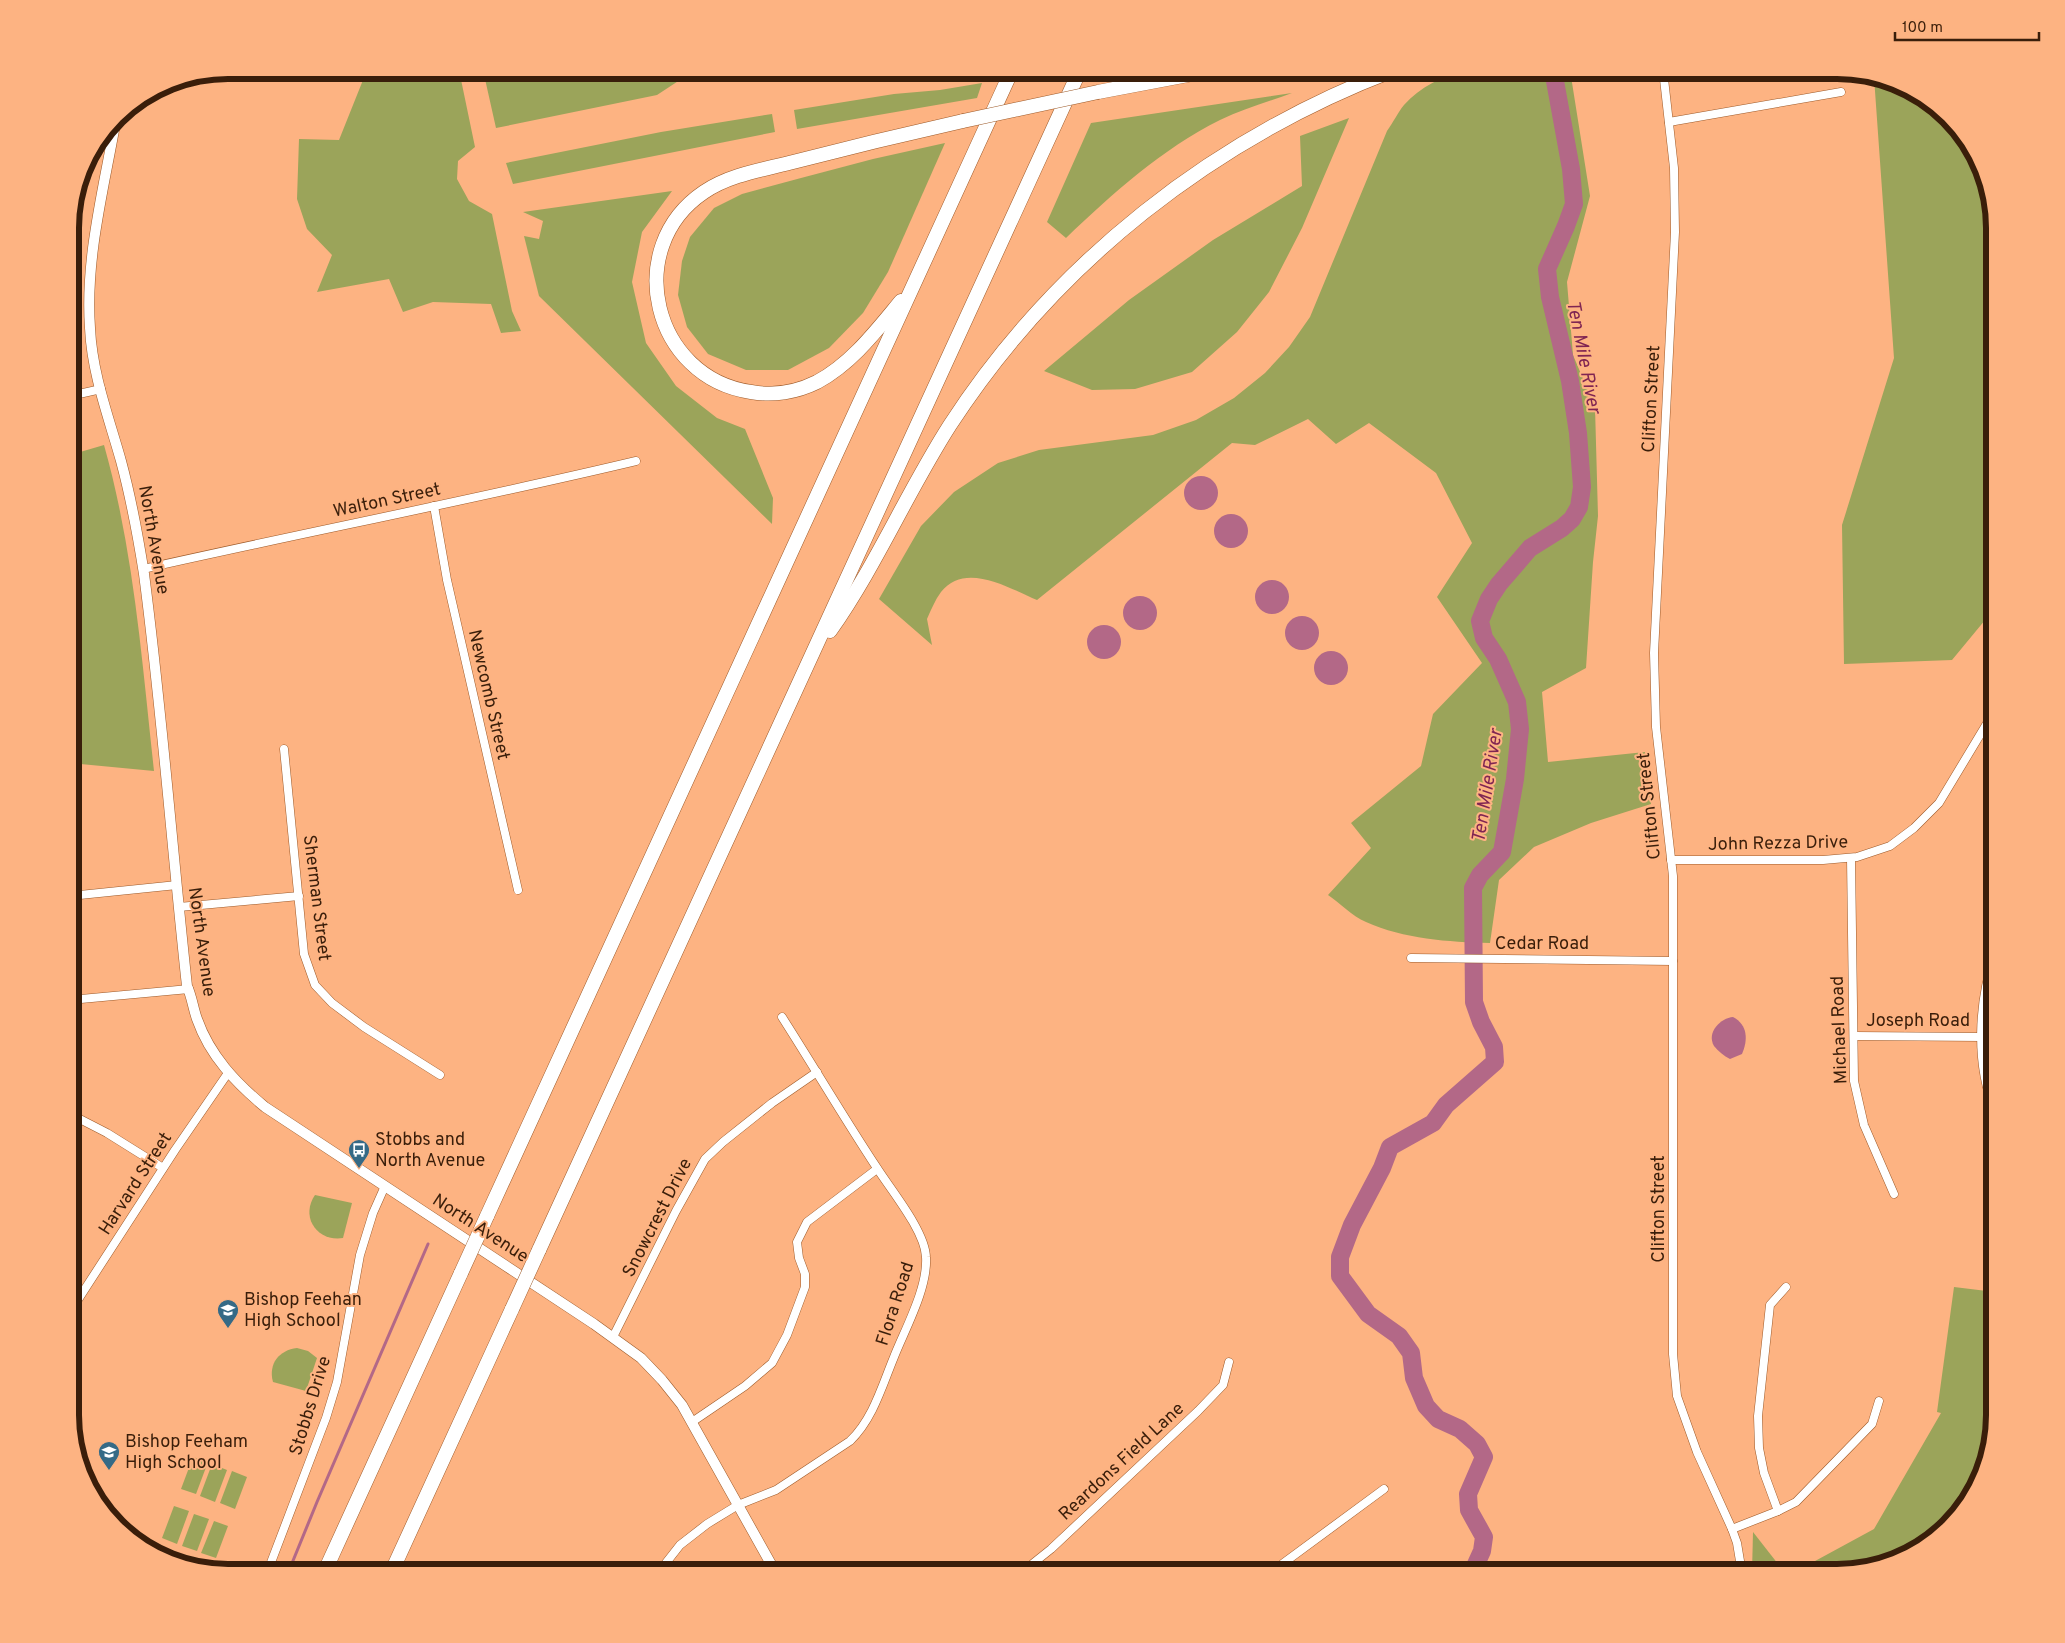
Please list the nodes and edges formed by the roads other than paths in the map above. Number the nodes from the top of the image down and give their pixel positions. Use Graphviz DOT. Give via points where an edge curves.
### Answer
graph roads {
  1 [pos="1008,79"];
  2 [pos="1076,79"];
  3 [pos="1167,79"];
  4 [pos="1373,79"];
  5 [pos="1664,79"];
  6 [pos="1841,92"];
  7 [pos="1669,122"];
  8 [pos="114,132"];
  9 [pos="914,284"];
  10 [pos="101,389"];
  11 [pos="79,394"];
  12 [pos="636,461"];
  13 [pos="434,506"];
  14 [pos="143,569"];
  15 [pos="810,660"];
  16 [pos="1986,725"];
  17 [pos="284,749"];
  18 [pos="1851,858"];
  19 [pos="1671,860"];
  20 [pos="177,885"];
  21 [pos="518,890"];
  22 [pos="79,895"];
  23 [pos="299,896"];
  24 [pos="179,907"];
  25 [pos="1411,958"];
  26 [pos="1674,961"];
  27 [pos="1986,983"];
  28 [pos="189,989"];
  29 [pos="79,999"];
  30 [pos="782,1017"];
  31 [pos="1854,1036"];
  32 [pos="1982,1037"];
  33 [pos="228,1072"];
  34 [pos="817,1072"];
  35 [pos="440,1075"];
  36 [pos="1986,1082"];
  37 [pos="79,1121"];
  38 [pos="163,1168"];
  39 [pos="877,1169"];
  40 [pos="385,1186"];
  41 [pos="1894,1194"];
  42 [pos="1786,1287"];
  43 [pos="79,1298"];
  44 [pos="613,1337"];
  45 [pos="1229,1362"];
  46 [pos="1879,1401"];
  47 [pos="692,1422"];
  48 [pos="1384,1489"];
  49 [pos="738,1506"];
  50 [pos="1778,1511"];
  51 [pos="1732,1529"];
  52 [pos="270,1564"];
  53 [pos="328,1564"];
  54 [pos="395,1564"];
  55 [pos="665,1564"];
  56 [pos="771,1564"];
  57 [pos="1032,1564"];
  58 [pos="1282,1564"];
  59 [pos="1740,1564"];
  1 -- 9 [label="highway"];
  2 -- 15 [label="highway"];
  3 -- 9 [label="highway, bridge" via="962,121 798,160 715,186 687,207 670,228 657,265 656,290 666,328 688,361 720,384 769,394 805,387 838,368 870,338"];
  4 -- 15 [label="highway" via="1309,107 1232,149 1153,204 1074,274 1003,352 960,410 851,600"];
  5 -- 7 [label="street, Clifton Street"];
  6 -- 7 [label="street"];
  7 -- 19 [label="street, Clifton Street" via="1675,232 1654,660 1656,727"];
  8 -- 10 [label="main road, North Avenue" via="91,256 89,292 90,330"];
  9 -- 53 [label="highway, bridge"];
  10 -- 11 [label="street"];
  10 -- 14 [label="main road, North Avenue" via="131,498"];
  12 -- 13 [label="street, Walton Street"];
  13 -- 14 [label="street, Walton Street"];
  13 -- 21 [label="street, Newcomb Street" via="447,580"];
  14 -- 20 [label="main road, North Avenue"];
  15 -- 54 [label="highway, bridge"];
  16 -- 18 [label="street, John Rezza Drive" via="1938,803 1914,828 1890,846"];
  17 -- 23 [label="street, Sherman Street"];
  18 -- 19 [label="street, John Rezza Drive"];
  18 -- 31 [label="street, Michael Road"];
  19 -- 26 [label="street, Clifton Street"];
  20 -- 22 [label="street"];
  20 -- 24 [label="main road, North Avenue"];
  23 -- 24 [label="street"];
  23 -- 35 [label="street, Sherman Street" via="304,954 315,985 332,1004"];
  24 -- 28 [label="main road, North Avenue"];
  25 -- 26 [label="street, Cedar Road"];
  26 -- 51 [label="street, Clifton Street" via="1674,1374 1677,1396 1689,1430"];
  27 -- 32 [label="street"];
  28 -- 29 [label="street"];
  28 -- 33 [label="main road, North Avenue" via="198,1020"];
  30 -- 34 [label="street, Flora Road"];
  31 -- 32 [label="street, Joseph Road"];
  31 -- 41 [label="street, Michael Road" via="1854,1081 1864,1125"];
  32 -- 36 [label="street"];
  33 -- 38 [label="street, Harvard Street"];
  33 -- 40 [label="main road, North Avenue" via="265,1107"];
  34 -- 39 [label="street, Flora Road"];
  34 -- 44 [label="street, Snowcrest Drive" via="772,1103 705,1160 676,1210"];
  37 -- 38 [label="street" via="107,1133"];
  38 -- 43 [label="street, Harvard Street"];
  39 -- 47 [label="street" via="806,1222 797,1242 805,1287 788,1335 772,1363"];
  39 -- 49 [label="street, Flora Road" via="914,1223 926,1255 925,1274 916,1303 879,1394 861,1431 850,1441 776,1490"];
  40 -- 44 [label="main road, North Avenue"];
  40 -- 52 [label="street, Stobbs Drive" via="372,1213 360,1255 342,1358 326,1418"];
  42 -- 50 [label="street" via="1770,1305 1758,1416 1764,1473"];
  44 -- 47 [label="main road, North Avenue" via="658,1375"];
  45 -- 57 [label="street, Reardons Field Lane" via="1223,1385 1198,1411"];
  46 -- 50 [label="street" via="1872,1424 1796,1502"];
  47 -- 49 [label="main road, North Avenue"];
  48 -- 58 [label="street"];
  49 -- 55 [label="street, Flora Road" via="680,1544"];
  49 -- 56 [label="main road, North Avenue"];
  50 -- 51 [label="street"];
  51 -- 59 [label="street, Clifton Street"];
}
